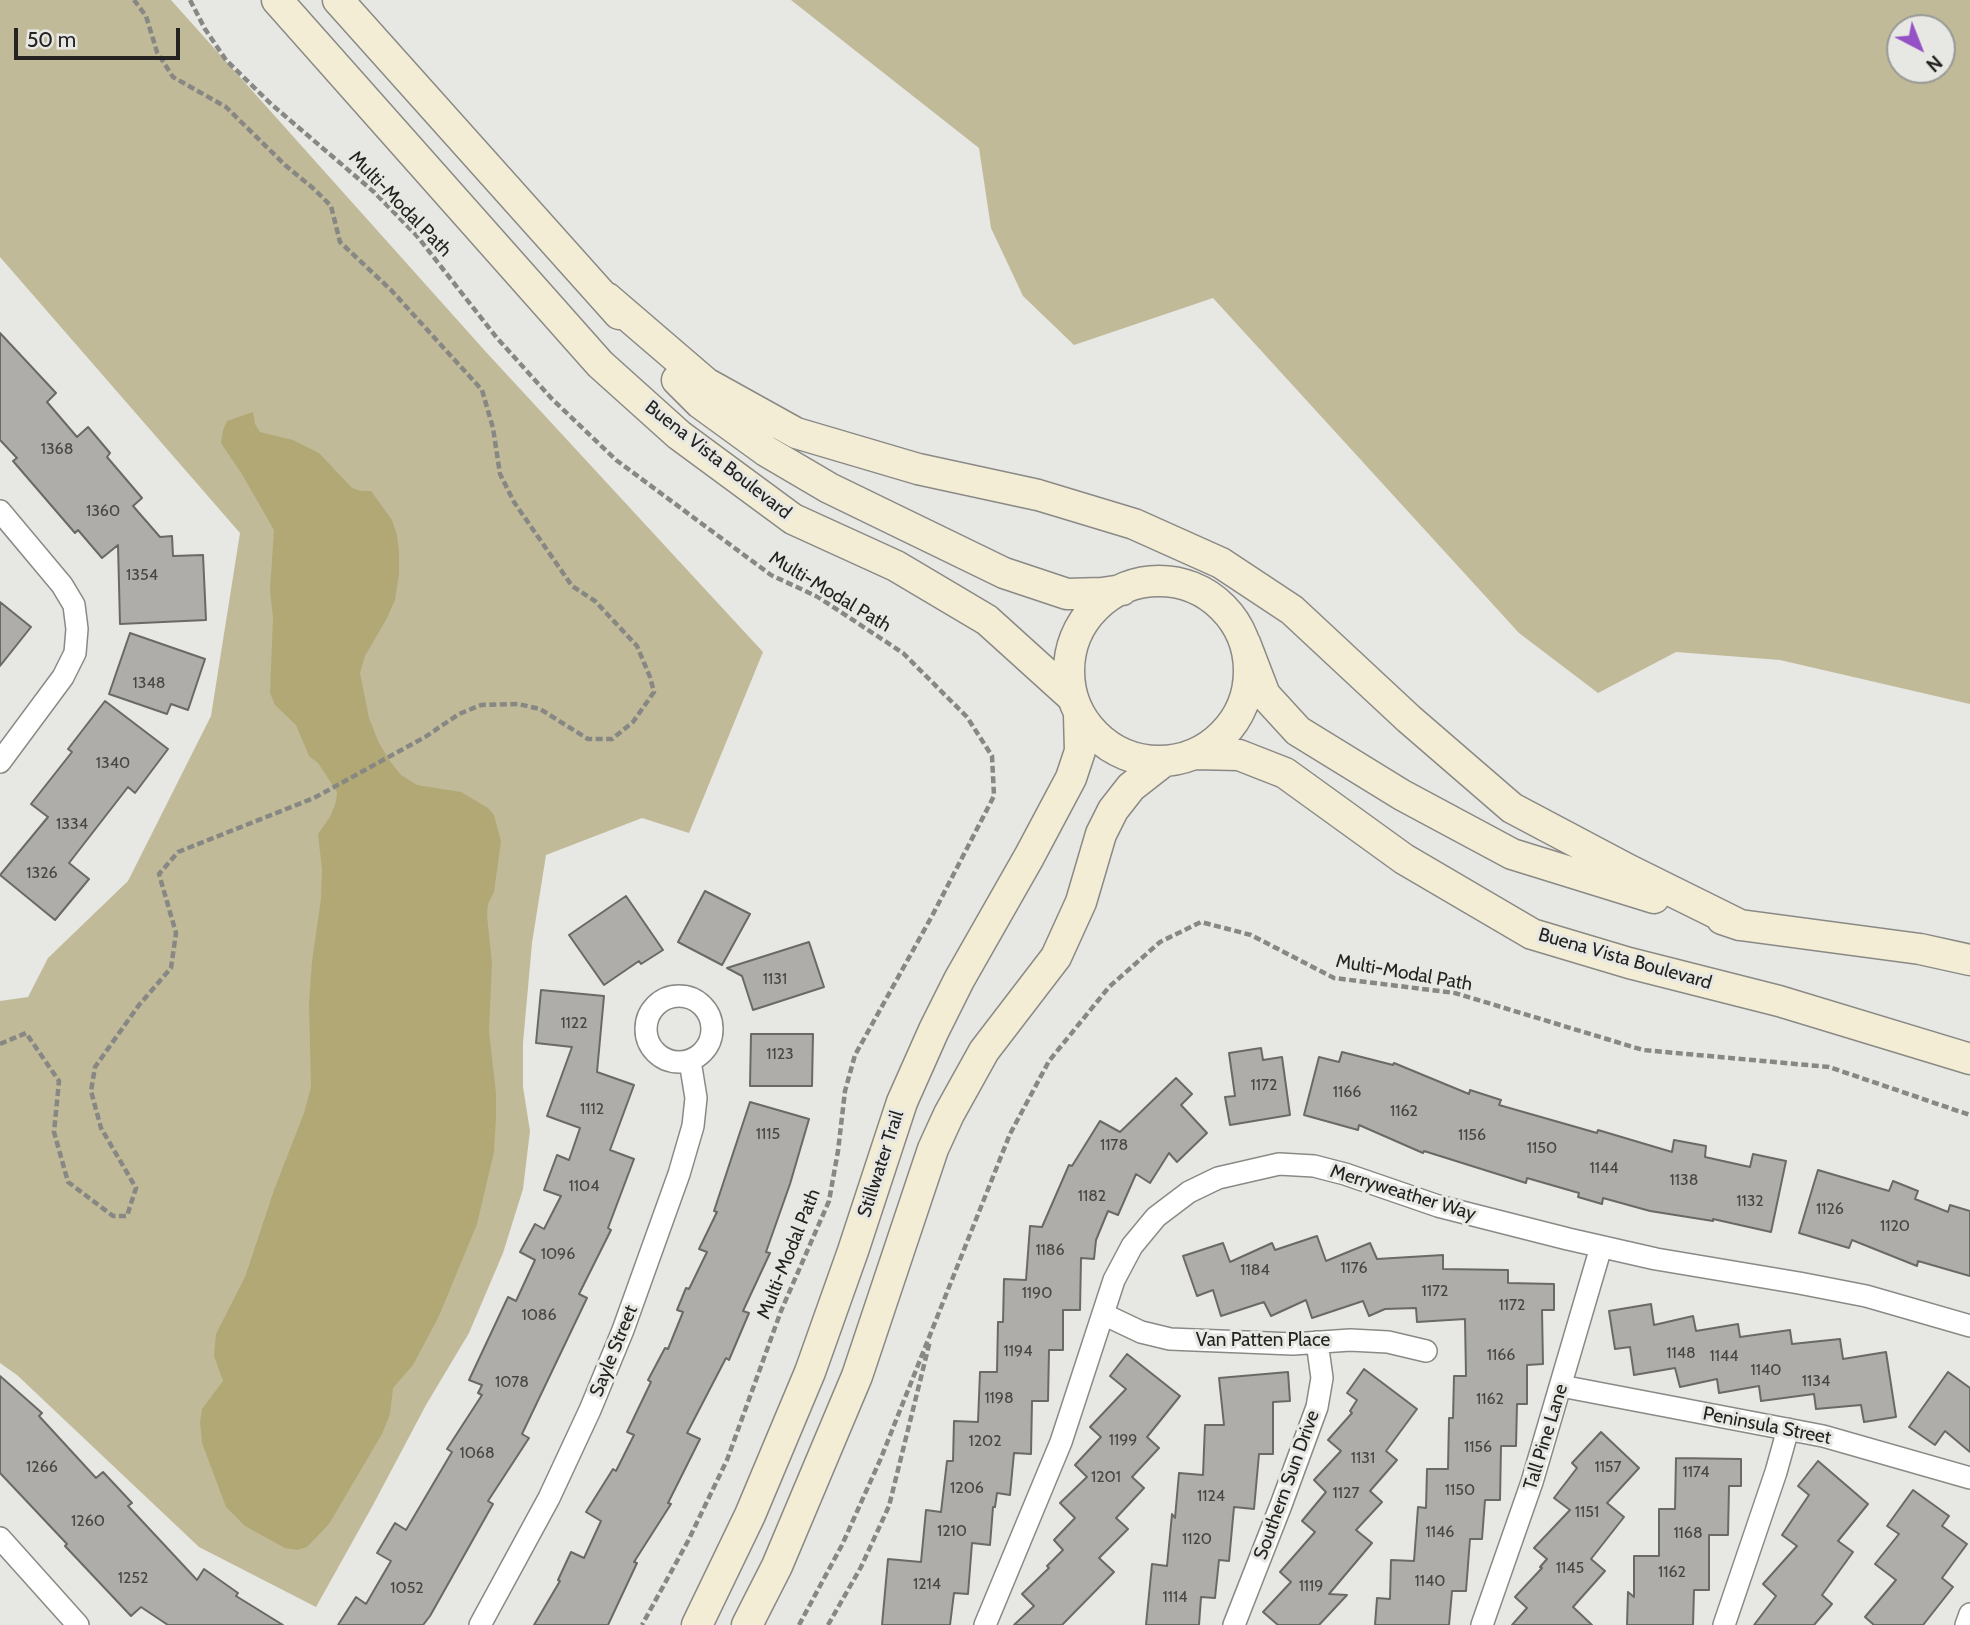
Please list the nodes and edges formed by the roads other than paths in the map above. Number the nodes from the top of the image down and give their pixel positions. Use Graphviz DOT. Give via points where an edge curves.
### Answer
graph roads {
  1 [pos="277,0"];
  2 [pos="338,0"];
  3 [pos="607,298"];
  4 [pos="0,511"];
  5 [pos="1122,590"];
  6 [pos="1245,643"];
  7 [pos="1075,705"];
  8 [pos="1195,754"];
  9 [pos="0,762"];
  10 [pos="1163,762"];
  11 [pos="1740,925"];
  12 [pos="1970,960"];
  13 [pos="1970,1059"];
  14 [pos="691,1060"];
  15 [pos="1601,1247"];
  16 [pos="1103,1314"];
  17 [pos="1970,1326"];
  18 [pos="1317,1342"];
  19 [pos="1426,1352"];
  20 [pos="1561,1386"];
  21 [pos="1788,1429"];
  22 [pos="1970,1478"];
  23 [pos="0,1538"];
  24 [pos="1970,1614"];
  25 [pos="78,1625"];
  26 [pos="480,1625"];
  27 [pos="697,1625"];
  28 [pos="747,1625"];
  29 [pos="985,1625"];
  30 [pos="1234,1625"];
  31 [pos="1482,1625"];
  32 [pos="1724,1625"];
  33 [pos="1966,1625"];
  1 -- 7 [label="main road, Buena Vista Boulevard" via="600,364 679,435 793,519 896,566 987,620"];
  2 -- 3 [label="main road, Buena Vista Boulevard"];
  3 -- 5 [label="main road, Buena Vista Boulevard" via="640,342 700,403 766,451 829,488 1004,573 1067,594"];
  3 -- 11 [label="main road" via="706,383 796,433 1135,524 1221,563 1292,610 1512,808"];
  4 -- 9 [label="street" via="62,585 74,605 78,629 75,653 63,677"];
  5 -- 6 [label="main road, Buena Vista Boulevard" via="1161,581 1188,585 1223,608"];
  5 -- 7 [label="main road, Buena Vista Boulevard" via="1087,616 1073,640 1068,668"];
  6 -- 8 [label="main road, Buena Vista Boulevard" via="1246,695 1218,740"];
  6 -- 11 [label="main road, Buena Vista Boulevard" via="1265,695 1298,731 1402,795 1512,855"];
  7 -- 10 [label="main road, Buena Vista Boulevard" via="1090,730 1110,748"];
  7 -- 27 [label="main road, Stillwater Trail" via="1080,751 1071,778 959,980 907,1090 810,1372 755,1504"];
  8 -- 10 [label="main road, Buena Vista Boulevard"];
  8 -- 13 [label="main road, Buena Vista Boulevard" via="1239,755 1285,773 1404,859 1532,934"];
  10 -- 28 [label="main road" via="1131,787 1113,810 1056,957 984,1051 949,1114 933,1149 858,1376"];
  11 -- 12 [label="main road, Buena Vista Boulevard" via="1920,948"];
  14 -- 26 [label="street, Sayle Street" via="696,1098 693,1126 624,1330 549,1498"];
  15 -- 16 [label="street, Merryweather Way" via="1438,1206 1314,1166 1279,1164 1218,1178 1189,1192 1156,1217 1132,1246"];
  15 -- 17 [label="street, Merryweather Way" via="1866,1296"];
  15 -- 20 [label="street, Tall Pine Lane"];
  16 -- 18 [label="street, Van Patten Place" via="1141,1332 1170,1339"];
  16 -- 29 [label="street, Merryweather Way" via="1061,1442"];
  18 -- 19 [label="street, Van Patten Place" via="1388,1342"];
  18 -- 30 [label="street, Southern Sun Drive" via="1322,1378 1317,1407"];
  20 -- 21 [label="street, Peninsula Street"];
  20 -- 31 [label="street, Tall Pine Lane"];
  21 -- 22 [label="street, Peninsula Street"];
  21 -- 32 [label="street"];
  23 -- 25 [label="street"];
  24 -- 33 [label="street"];
}
